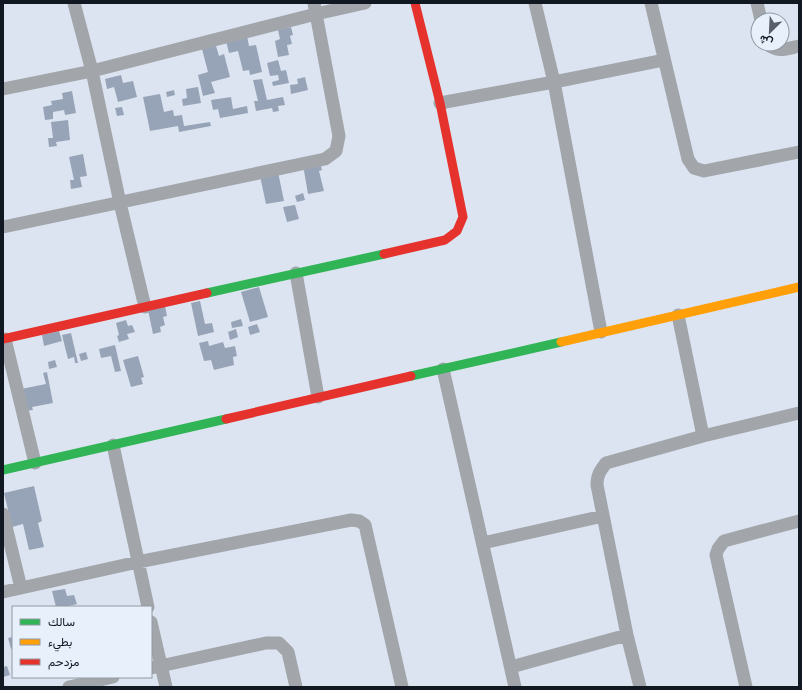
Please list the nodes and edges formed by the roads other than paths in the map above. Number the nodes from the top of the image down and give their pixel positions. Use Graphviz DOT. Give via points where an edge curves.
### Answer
graph roads {
  1 [pos="74,3"];
  2 [pos="365,3"];
  3 [pos="415,3"];
  4 [pos="535,3"];
  5 [pos="651,3"];
  6 [pos="315,9"];
  7 [pos="664,60"];
  8 [pos="92,71"];
  9 [pos="554,82"];
  10 [pos="3,89"];
  11 [pos="440,103"];
  12 [pos="799,152"];
  13 [pos="120,203"];
  14 [pos="3,227"];
  15 [pos="296,273"];
  16 [pos="799,287"];
  17 [pos="145,307"];
  18 [pos="678,315"];
  19 [pos="602,332"];
  20 [pos="4,339"];
  21 [pos="443,369"];
  22 [pos="318,398"];
  23 [pos="799,413"];
  24 [pos="703,436"];
  25 [pos="113,445"];
  26 [pos="35,463"];
  27 [pos="3,470"];
  28 [pos="3,514"];
  29 [pos="603,516"];
  30 [pos="799,521"];
  31 [pos="483,544"];
  32 [pos="138,562"];
  33 [pos="21,588"];
  34 [pos="3,592"];
  35 [pos="148,606"];
  36 [pos="152,631"];
  37 [pos="627,634"];
  38 [pos="156,667"];
  39 [pos="511,667"];
  40 [pos="109,678"];
  41 [pos="69,687"];
  42 [pos="166,687"];
  43 [pos="296,687"];
  44 [pos="402,687"];
  45 [pos="515,687"];
  46 [pos="640,687"];
  47 [pos="746,687"];
  1 -- 8 [label="street"];
  2 -- 6 [label="street"];
  3 -- 11 [label="street"];
  4 -- 9 [label="street"];
  5 -- 7 [label="street"];
  6 -- 8 [label="street"];
  6 -- 13 [label="street" via="339,136 336,151 325,159"];
  7 -- 9 [label="street"];
  7 -- 12 [label="street" via="688,159 694,168 704,171"];
  8 -- 10 [label="street"];
  8 -- 13 [label="street"];
  9 -- 11 [label="street"];
  9 -- 19 [label="street"];
  11 -- 15 [label="street" via="463,217 457,231 445,240"];
  13 -- 14 [label="street"];
  13 -- 17 [label="street"];
  15 -- 17 [label="street"];
  15 -- 22 [label="street"];
  16 -- 18 [label="street"];
  17 -- 20 [label="street"];
  18 -- 19 [label="street"];
  18 -- 24 [label="street"];
  19 -- 21 [label="street"];
  20 -- 26 [label="street"];
  21 -- 22 [label="street"];
  21 -- 31 [label="street"];
  22 -- 25 [label="street"];
  23 -- 24 [label="street"];
  24 -- 29 [label="street" via="606,463 597,477 596,485"];
  25 -- 26 [label="street"];
  25 -- 32 [label="street"];
  26 -- 27 [label="street"];
  28 -- 33 [label="street"];
  29 -- 31 [label="street"];
  29 -- 37 [label="street"];
  30 -- 47 [label="street" via="724,541 716,555"];
  31 -- 39 [label="street"];
  32 -- 33 [label="street"];
  32 -- 35 [label="street"];
  32 -- 44 [label="street" via="351,520 359,521 365,525"];
  33 -- 34 [label="street"];
  36 -- 38 [label="street"];
  37 -- 39 [label="street"];
  37 -- 46 [label="street"];
  38 -- 42 [label="street"];
  38 -- 43 [label="street" via="266,643 279,643 288,652"];
  39 -- 45 [label="street"];
  40 -- 41 [label="street"];
}
